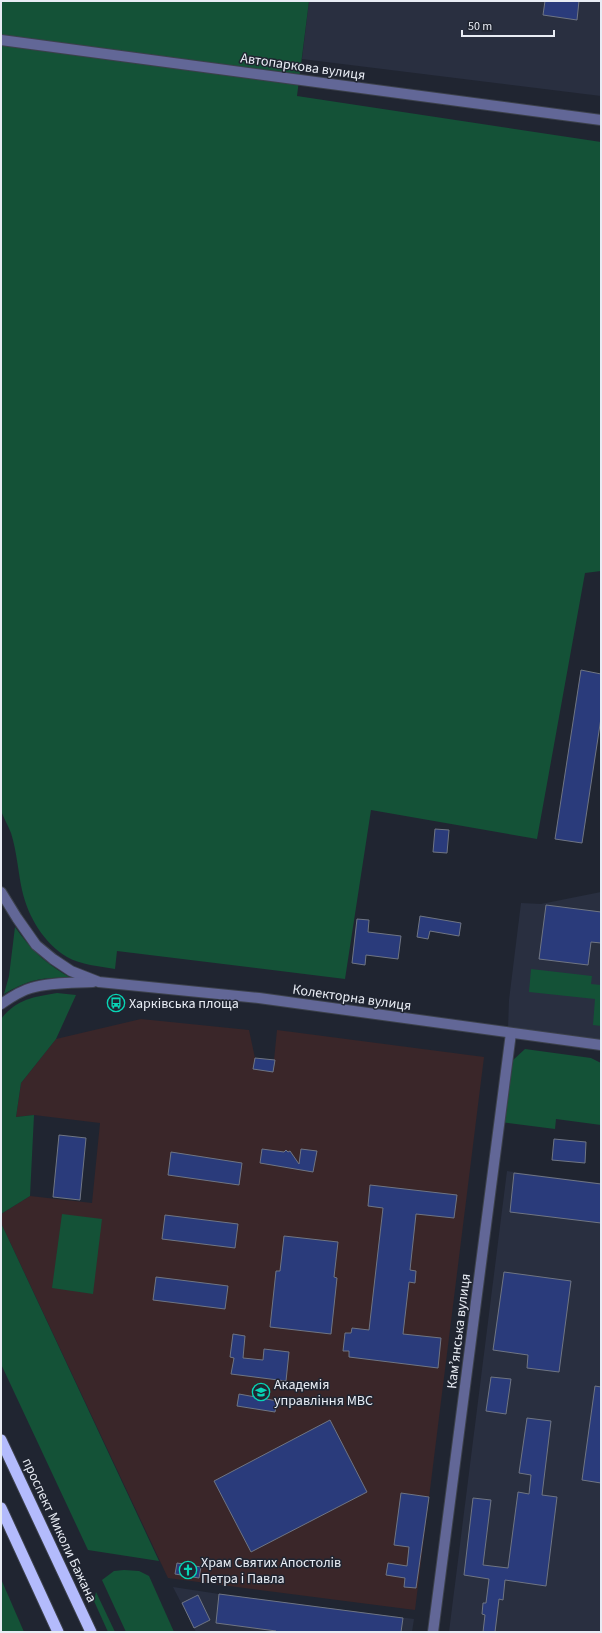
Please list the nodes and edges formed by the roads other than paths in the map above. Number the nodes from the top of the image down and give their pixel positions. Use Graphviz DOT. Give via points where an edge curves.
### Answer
graph roads {
  1 [pos="1,40"];
  2 [pos="601,120"];
  3 [pos="1,892"];
  4 [pos="100,982"];
  5 [pos="1,1004"];
  6 [pos="511,1033"];
  7 [pos="601,1046"];
  8 [pos="1,1440"];
  9 [pos="1,1508"];
  10 [pos="58,1632"];
  11 [pos="91,1632"];
  12 [pos="432,1632"];
  1 -- 2 [label="street, Автопаркова вулиця"];
  3 -- 4 [label="street, Колекторна вулиця" via="36,945 71,971"];
  4 -- 5 [label="street, Колекторна вулиця" via="52,984 30,988"];
  4 -- 6 [label="street, Колекторна вулиця" via="259,998"];
  6 -- 7 [label="street, Колекторна вулиця"];
  6 -- 12 [label="street, Камʼянська вулиця"];
  8 -- 11 [label="highway, проспект Миколи Бажана"];
  9 -- 10 [label="highway"];
}
